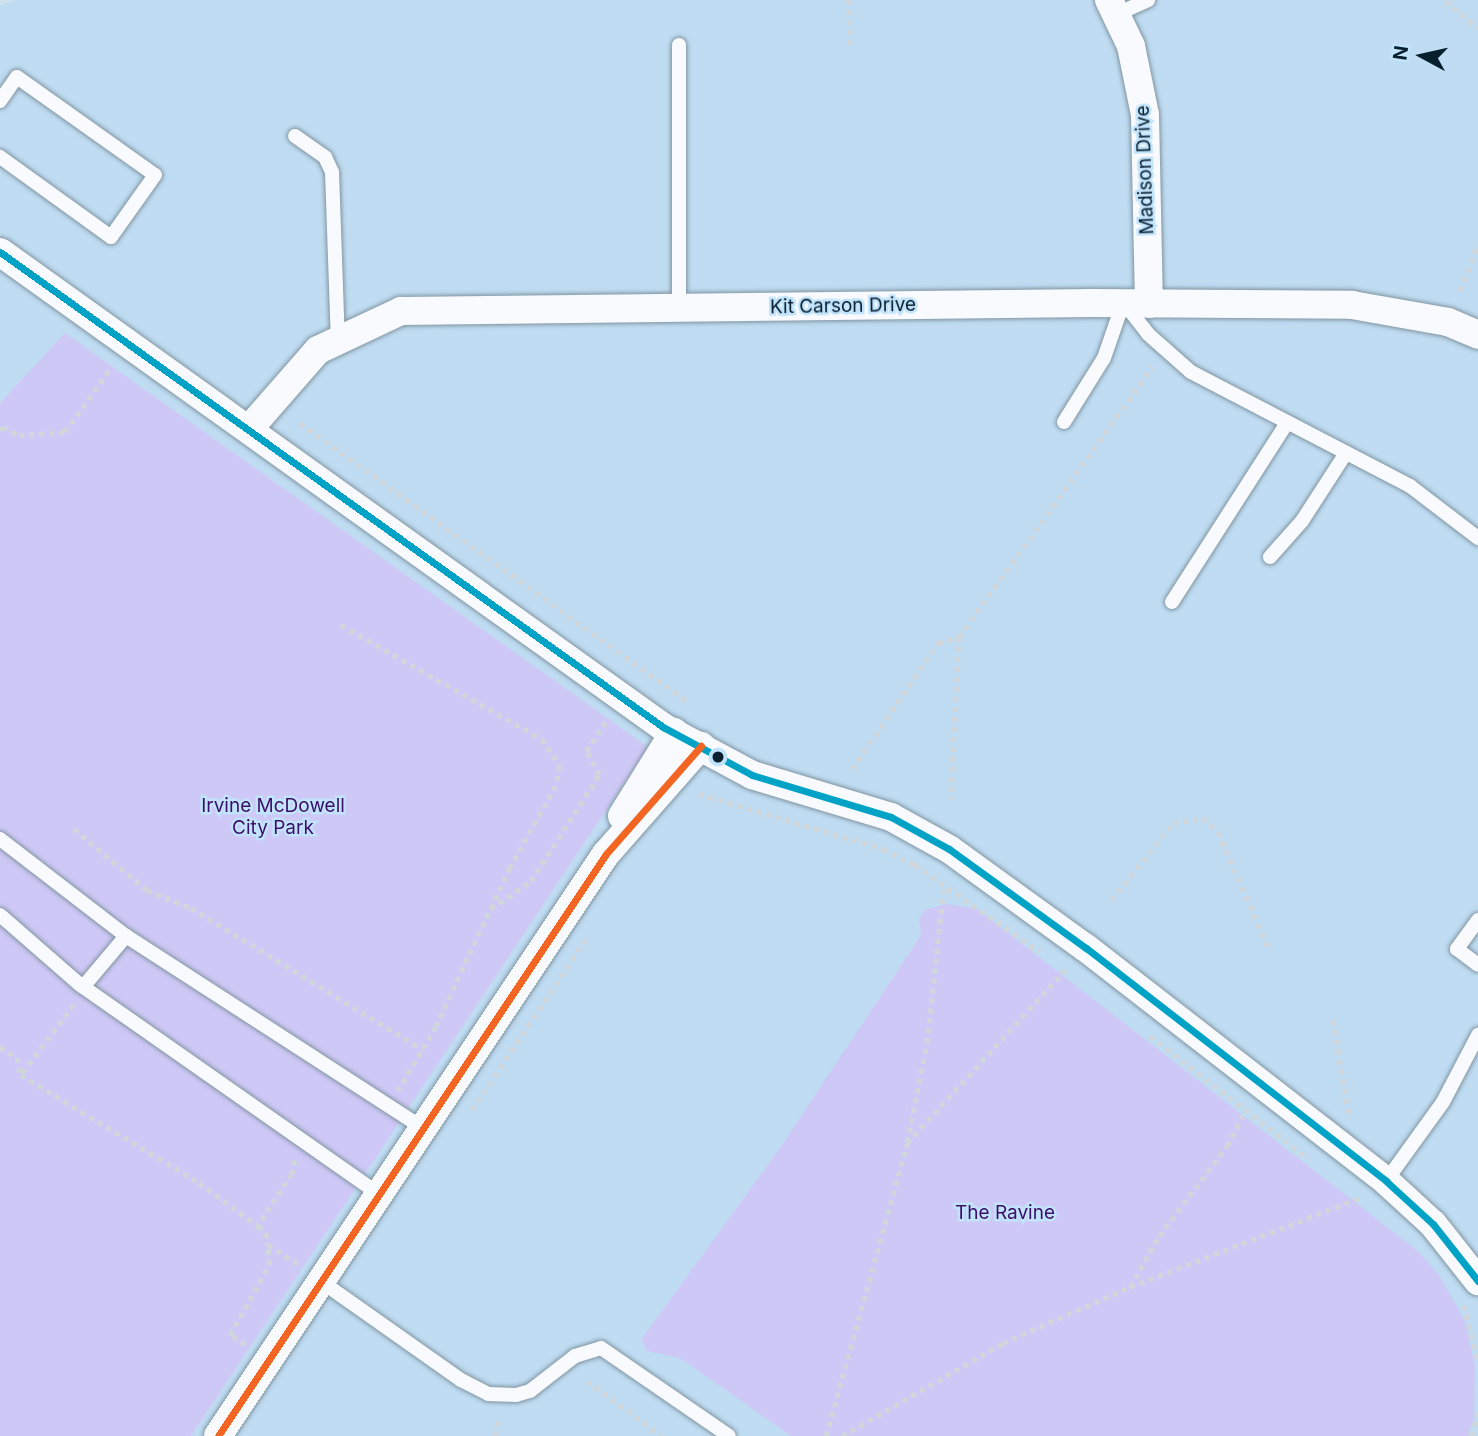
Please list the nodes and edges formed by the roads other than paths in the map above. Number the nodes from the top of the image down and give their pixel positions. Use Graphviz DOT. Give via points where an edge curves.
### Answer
graph roads {
  1 [pos="1147,0"];
  2 [pos="1113,7"];
  3 [pos="679,46"];
  4 [pos="0,101"];
  5 [pos="295,136"];
  6 [pos="0,157"];
  7 [pos="0,251"];
  8 [pos="1136,303"];
  9 [pos="679,308"];
  10 [pos="1478,335"];
  11 [pos="338,340"];
  12 [pos="1064,422"];
  13 [pos="1287,423"];
  14 [pos="249,429"];
  15 [pos="1346,453"];
  16 [pos="1478,538"];
  17 [pos="1270,557"];
  18 [pos="1172,602"];
  19 [pos="674,732"];
  20 [pos="701,746"];
  21 [pos="0,839"];
  22 [pos="606,854"];
  23 [pos="0,915"];
  24 [pos="1478,920"];
  25 [pos="126,936"];
  26 [pos="1478,965"];
  27 [pos="83,987"];
  28 [pos="1478,1035"];
  29 [pos="426,1130"];
  30 [pos="1388,1183"];
  31 [pos="382,1196"];
  32 [pos="322,1282"];
  33 [pos="1469,1291"];
  34 [pos="218,1436"];
  35 [pos="729,1436"];
  1 -- 2 [label="lane"];
  2 -- 8 [label="street, Madison Drive" via="1136,63 1145,115"];
  3 -- 9 [label="lane"];
  4 -- 6 [label="lane" via="17,77 155,176 111,237"];
  5 -- 11 [label="lane" via="325,157 332,172"];
  7 -- 14 [label="street"];
  8 -- 9 [label="street, Kit Carson Drive"];
  8 -- 10 [label="street, Kit Carson Drive" via="1352,305 1436,319"];
  8 -- 12 [label="lane"];
  8 -- 13 [label="lane" via="1148,334 1191,372"];
  9 -- 11 [label="street, Kit Carson Drive" via="401,311"];
  11 -- 14 [label="street, Kit Carson Drive" via="318,350"];
  13 -- 15 [label="lane"];
  13 -- 18 [label="lane"];
  14 -- 19 [label="street"];
  15 -- 16 [label="lane" via="1410,486"];
  15 -- 17 [label="lane" via="1302,521"];
  19 -- 20 [label="street"];
  19 -- 22 [label="street" via="618,822"];
  20 -- 22 [label="street"];
  20 -- 30 [label="street" via="752,775 891,817 949,849"];
  21 -- 25 [label="lane"];
  22 -- 29 [label="street"];
  23 -- 27 [label="lane"];
  24 -- 26 [label="lane" via="1457,949"];
  25 -- 27 [label="lane"];
  25 -- 29 [label="lane"];
  27 -- 31 [label="lane"];
  28 -- 30 [label="lane" via="1443,1102"];
  29 -- 31 [label="street"];
  30 -- 33 [label="street" via="1433,1224"];
  31 -- 32 [label="street"];
  32 -- 34 [label="street"];
  32 -- 35 [label="lane" via="488,1394 530,1391 575,1356 601,1348"];
}
